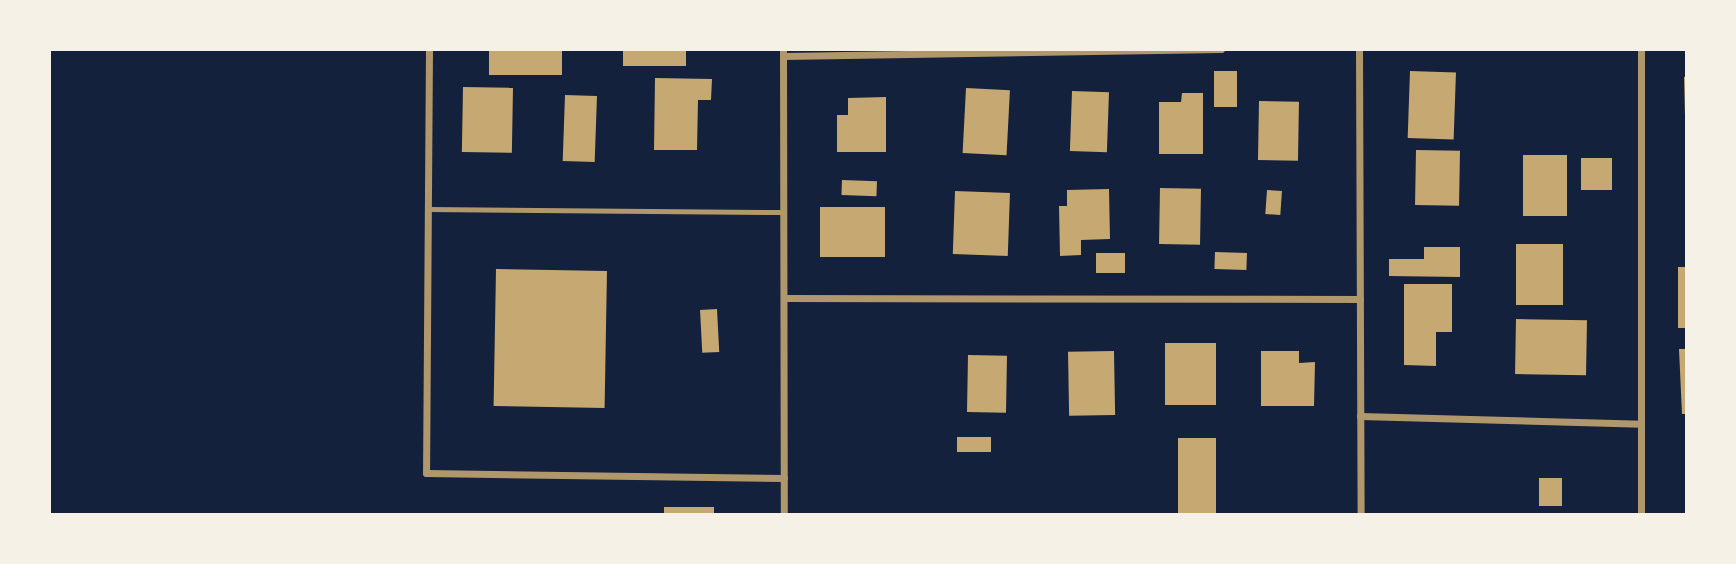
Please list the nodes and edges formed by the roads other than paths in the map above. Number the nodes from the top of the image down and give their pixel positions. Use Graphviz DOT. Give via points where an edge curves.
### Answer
graph roads {
  1 [pos="429,49"];
  2 [pos="1221,49"];
  3 [pos="1359,49"];
  4 [pos="1641,49"];
  5 [pos="783,52"];
  6 [pos="428,209"];
  7 [pos="783,212"];
  8 [pos="784,298"];
  9 [pos="1360,299"];
  10 [pos="1360,416"];
  11 [pos="1641,424"];
  12 [pos="784,478"];
  13 [pos="784,515"];
  14 [pos="1361,515"];
  15 [pos="1641,515"];
  1 -- 6 [label="street"];
  2 -- 5 [label="street"];
  3 -- 9 [label="street"];
  4 -- 11 [label="street"];
  5 -- 7 [label="street"];
  6 -- 7 [label="lane"];
  6 -- 12 [label="street" via="426,473"];
  7 -- 8 [label="street"];
  8 -- 9 [label="street"];
  8 -- 12 [label="street"];
  9 -- 10 [label="street"];
  10 -- 11 [label="street"];
  10 -- 14 [label="street"];
  11 -- 15 [label="street"];
  12 -- 13 [label="street"];
}
